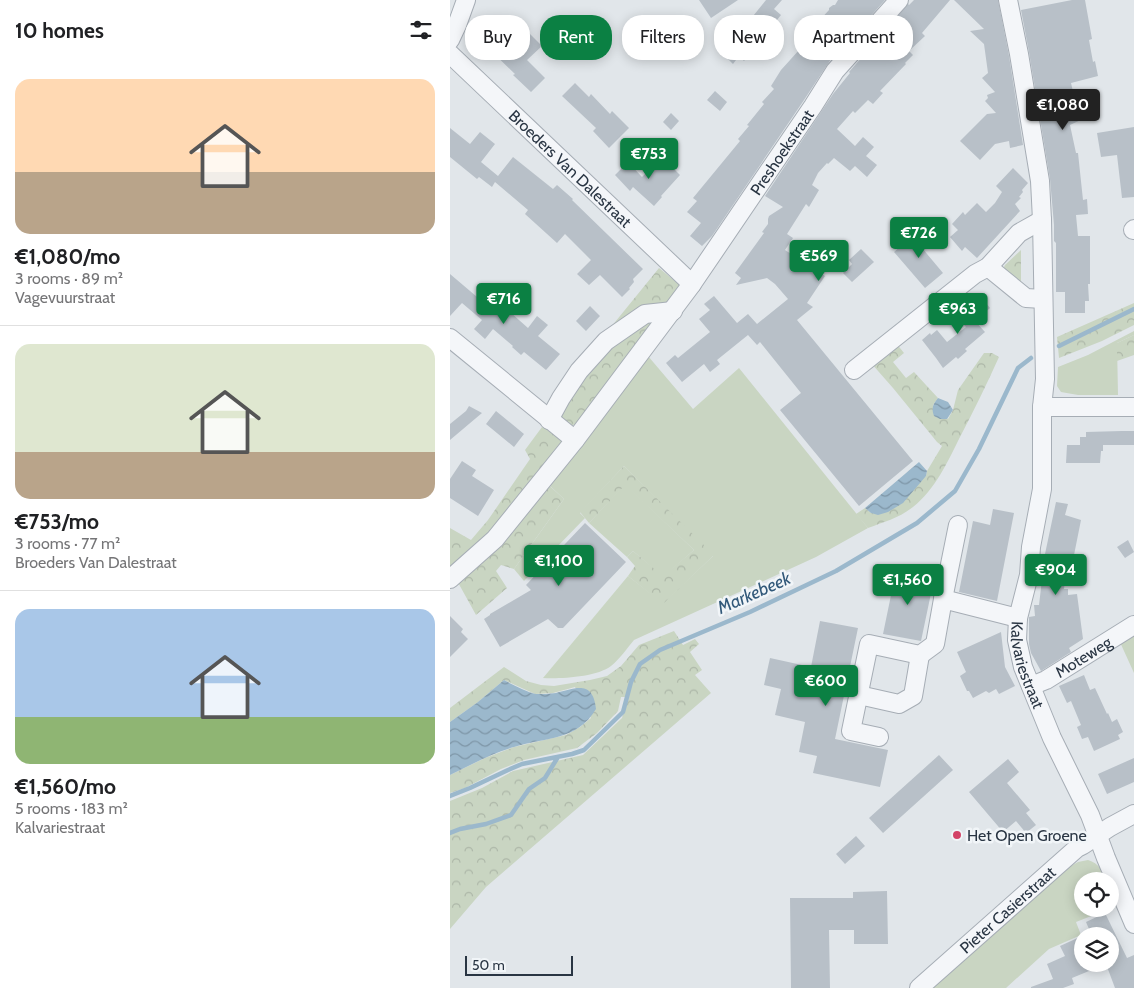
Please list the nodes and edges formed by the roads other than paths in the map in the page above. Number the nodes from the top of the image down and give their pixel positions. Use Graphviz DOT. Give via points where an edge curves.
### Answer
graph roads {
  1 [pos="466,0"];
  2 [pos="899,0"];
  3 [pos="1008,0"];
  4 [pos="450,40"];
  5 [pos="450,54"];
  6 [pos="1042,220"];
  7 [pos="988,267"];
  8 [pos="692,284"];
  9 [pos="1043,299"];
  10 [pos="673,311"];
  11 [pos="450,338"];
  12 [pos="854,370"];
  13 [pos="1042,406"];
  14 [pos="1134,407"];
  15 [pos="549,420"];
  16 [pos="575,440"];
  17 [pos="958,525"];
  18 [pos="450,579"];
  19 [pos="944,599"];
  20 [pos="1018,618"];
  21 [pos="1134,624"];
  22 [pos="920,654"];
  23 [pos="1031,686"];
  24 [pos="859,695"];
  25 [pos="879,737"];
  26 [pos="1134,814"];
  27 [pos="1096,835"];
  28 [pos="1134,924"];
  29 [pos="919,988"];
  1 -- 4 [label="street"];
  2 -- 8 [label="street, Preshoekstraat" via="835,71"];
  3 -- 6 [label="street, Kalvariestraat" via="1040,181"];
  5 -- 8 [label="street, Broeders Van Dalestraat"];
  6 -- 7 [label="street" via="1019,233"];
  6 -- 9 [label="street, Kalvariestraat"];
  7 -- 9 [label="street" via="1026,298"];
  7 -- 12 [label="street"];
  8 -- 10 [label="street, Preshoekstraat"];
  9 -- 13 [label="street, Kalvariestraat"];
  10 -- 15 [label="street" via="645,314 606,341 579,371"];
  10 -- 16 [label="street, Preshoekstraat"];
  11 -- 15 [label="street"];
  13 -- 14 [label="street"];
  13 -- 20 [label="street, Kalvariestraat" via="1042,489 1029,575"];
  15 -- 16 [label="street"];
  16 -- 18 [label="street, Preshoekstraat" via="495,540"];
  17 -- 19 [label="street"];
  19 -- 20 [label="street"];
  19 -- 22 [label="street" via="935,644"];
  20 -- 23 [label="street, Kalvariestraat" via="1016,640"];
  21 -- 23 [label="street, Moteweg" via="1046,680"];
  22 -- 24 [label="street" via="913,696 899,704"];
  22 -- 24 [label="street" via="869,644"];
  23 -- 27 [label="street, Kalvariestraat"];
  24 -- 25 [label="street" via="851,731"];
  26 -- 27 [label="street, Pieter Casierstraat"];
  27 -- 28 [label="street, Kalvariestraat"];
  27 -- 29 [label="street, Pieter Casierstraat" via="1077,848"];
}
